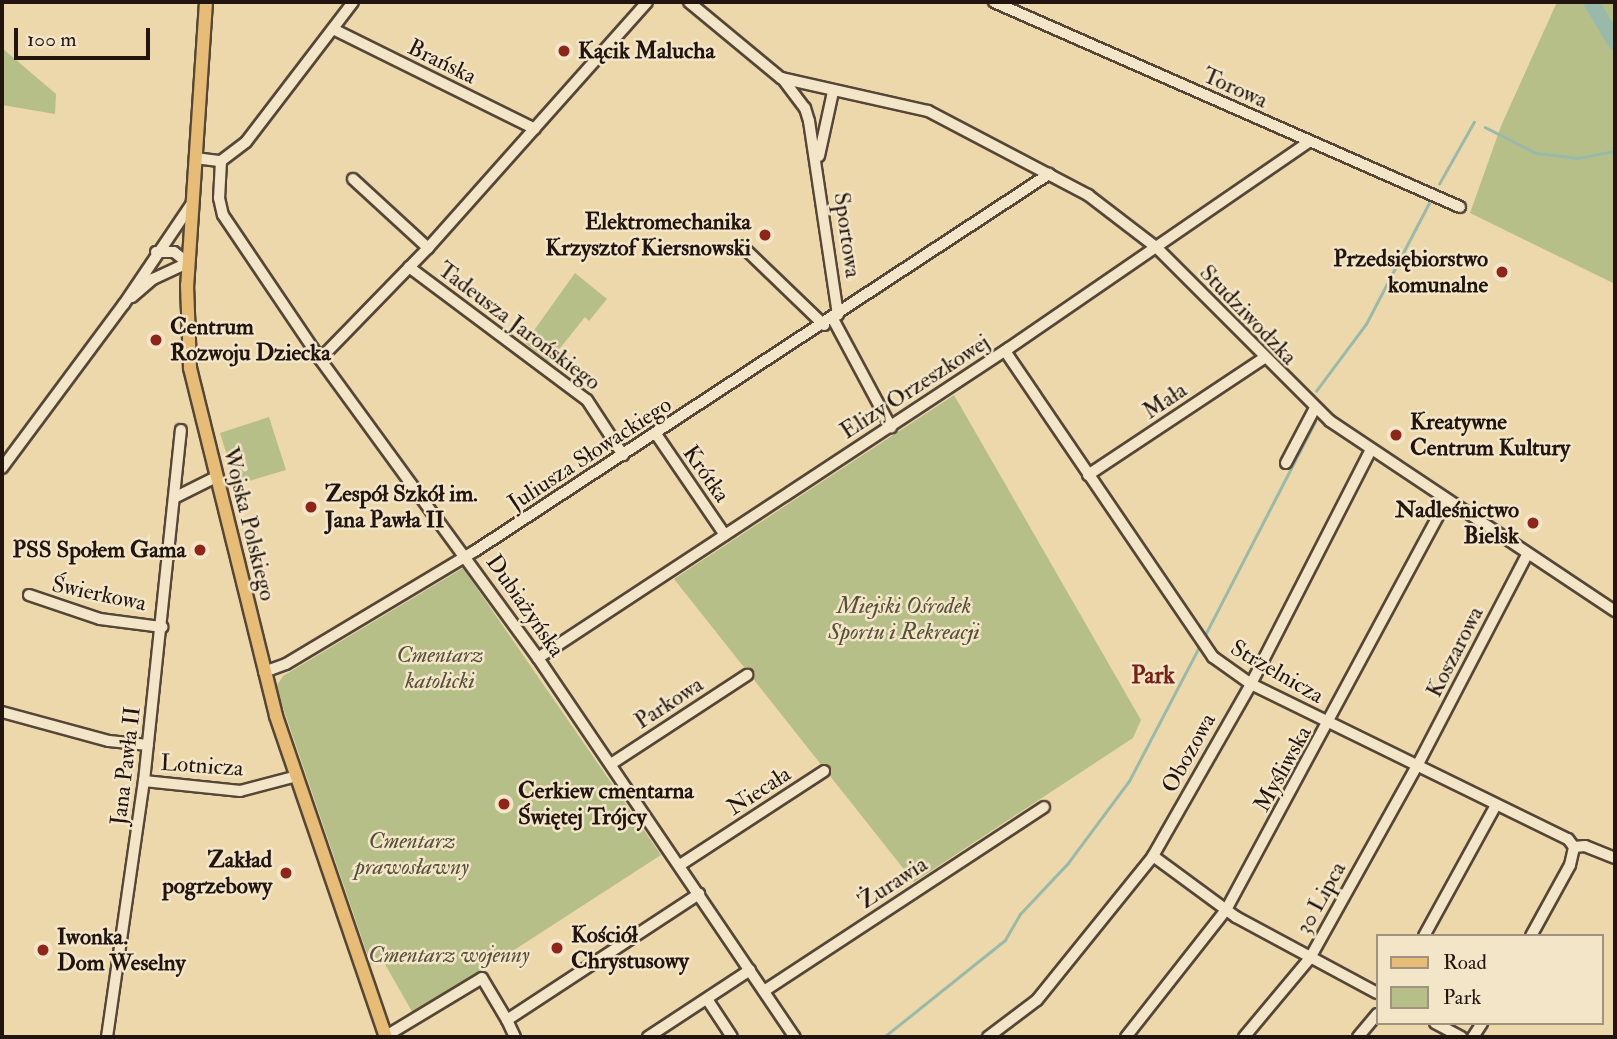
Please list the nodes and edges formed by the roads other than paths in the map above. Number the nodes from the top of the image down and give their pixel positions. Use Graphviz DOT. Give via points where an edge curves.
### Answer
graph roads {
  1 [pos="206,2"];
  2 [pos="353,2"];
  3 [pos="647,2"];
  4 [pos="689,2"];
  5 [pos="994,2"];
  6 [pos="333,29"];
  7 [pos="781,78"];
  8 [pos="833,92"];
  9 [pos="535,128"];
  10 [pos="1309,142"];
  11 [pos="195,158"];
  12 [pos="818,160"];
  13 [pos="221,161"];
  14 [pos="1049,174"];
  15 [pos="353,179"];
  16 [pos="192,203"];
  17 [pos="1460,207"];
  18 [pos="741,246"];
  19 [pos="428,248"];
  20 [pos="1157,248"];
  21 [pos="156,252"];
  22 [pos="188,263"];
  23 [pos="409,267"];
  24 [pos="169,273"];
  25 [pos="187,285"];
  26 [pos="124,304"];
  27 [pos="832,320"];
  28 [pos="1005,351"];
  29 [pos="1264,358"];
  30 [pos="320,359"];
  31 [pos="1315,408"];
  32 [pos="891,426"];
  33 [pos="181,430"];
  34 [pos="656,434"];
  35 [pos="1371,450"];
  36 [pos="623,456"];
  37 [pos="1286,463"];
  38 [pos="2,468"];
  39 [pos="1088,475"];
  40 [pos="214,478"];
  41 [pos="176,497"];
  42 [pos="1446,501"];
  43 [pos="725,535"];
  44 [pos="1527,555"];
  45 [pos="466,556"];
  46 [pos="29,595"];
  47 [pos="1615,611"];
  48 [pos="162,627"];
  49 [pos="538,658"];
  50 [pos="264,672"];
  51 [pos="747,675"];
  52 [pos="1251,684"];
  53 [pos="2,712"];
  54 [pos="1330,724"];
  55 [pos="148,745"];
  56 [pos="611,764"];
  57 [pos="1417,766"];
  58 [pos="824,771"];
  59 [pos="296,776"];
  60 [pos="144,781"];
  61 [pos="1496,805"];
  62 [pos="1044,807"];
  63 [pos="1574,847"];
  64 [pos="1153,856"];
  65 [pos="1615,858"];
  66 [pos="680,865"];
  67 [pos="699,894"];
  68 [pos="1226,910"];
  69 [pos="1425,934"];
  70 [pos="1532,934"];
  71 [pos="1310,958"];
  72 [pos="750,970"];
  73 [pos="764,991"];
  74 [pos="1376,992"];
  75 [pos="707,999"];
  76 [pos="1376,1015"];
  77 [pos="507,1020"];
  78 [pos="1439,1025"];
  79 [pos="107,1037"];
  80 [pos="386,1037"];
  81 [pos="515,1037"];
  82 [pos="648,1037"];
  83 [pos="732,1037"];
  84 [pos="795,1037"];
  85 [pos="988,1037"];
  86 [pos="1126,1037"];
  87 [pos="1244,1037"];
  88 [pos="1358,1037"];
  89 [pos="1461,1037"];
  1 -- 11 [label="main road, Wojska Polskiego"];
  2 -- 6 [label="street"];
  3 -- 9 [label="street"];
  4 -- 7 [label="street, Sportowa"];
  5 -- 10 [label="street, Torowa"];
  6 -- 9 [label="street, Brańska"];
  6 -- 13 [label="street" via="260,128"];
  7 -- 8 [label="street, Sportowa"];
  7 -- 12 [label="street, Sportowa" via="805,108"];
  8 -- 12 [label="street, Sportowa"];
  8 -- 14 [label="street, Studziwodzka" via="928,111"];
  9 -- 19 [label="street"];
  10 -- 17 [label="street, Torowa"];
  10 -- 20 [label="street, Elizy Orzeszkowej"];
  11 -- 13 [label="street"];
  11 -- 16 [label="main road, Wojska Polskiego"];
  12 -- 27 [label="street, Sportowa"];
  13 -- 30 [label="street, Dubiażyńska" via="223,215"];
  14 -- 20 [label="street, Studziwodzka" via="1119,216"];
  14 -- 27 [label="street, Juliusza Słowackiego"];
  15 -- 19 [label="street"];
  16 -- 21 [label="street"];
  16 -- 22 [label="main road, Wojska Polskiego"];
  18 -- 27 [label="street"];
  19 -- 23 [label="street"];
  20 -- 28 [label="street, Elizy Orzeszkowej"];
  20 -- 29 [label="street, Studziwodzka"];
  21 -- 22 [label="street" via="174,252"];
  21 -- 26 [label="street"];
  22 -- 24 [label="street"];
  22 -- 25 [label="main road, Wojska Polskiego"];
  23 -- 30 [label="street"];
  23 -- 36 [label="street, Tadeusza Jarońskiego" via="587,400"];
  24 -- 25 [label="street"];
  24 -- 26 [label="street" via="153,279"];
  25 -- 40 [label="main road, Wojska Polskiego" via="190,368"];
  26 -- 38 [label="street"];
  27 -- 32 [label="street, Sportowa"];
  27 -- 34 [label="street, Juliusza Słowackiego"];
  28 -- 32 [label="street, Elizy Orzeszkowej"];
  28 -- 39 [label="street, Strzelnicza"];
  29 -- 31 [label="street, Studziwodzka"];
  29 -- 39 [label="street, Mała"];
  30 -- 45 [label="street, Dubiażyńska"];
  31 -- 35 [label="street, Studziwodzka"];
  31 -- 37 [label="street"];
  32 -- 43 [label="street, Elizy Orzeszkowej"];
  33 -- 41 [label="street, Jana Pawła II"];
  34 -- 36 [label="street, Juliusza Słowackiego"];
  34 -- 43 [label="street, Krótka"];
  35 -- 42 [label="street, Studziwodzka"];
  35 -- 52 [label="street, Obozowa"];
  36 -- 45 [label="street, Juliusza Słowackiego"];
  39 -- 52 [label="street, Strzelnicza" via="1201,644"];
  40 -- 41 [label="street"];
  40 -- 50 [label="main road, Wojska Polskiego"];
  41 -- 48 [label="street, Jana Pawła II"];
  42 -- 44 [label="street, Studziwodzka"];
  42 -- 54 [label="street, Myśliwska"];
  43 -- 49 [label="street, Elizy Orzeszkowej"];
  44 -- 47 [label="street, Studziwodzka"];
  44 -- 57 [label="street, Koszarowa"];
  45 -- 49 [label="street, Dubiażyńska"];
  45 -- 50 [label="street, Juliusza Słowackiego" via="285,664"];
  46 -- 48 [label="street, Świerkowa" via="100,618"];
  48 -- 55 [label="street, Jana Pawła II"];
  49 -- 56 [label="street, Dubiażyńska"];
  50 -- 59 [label="main road, Wojska Polskiego"];
  51 -- 56 [label="street, Parkowa"];
  52 -- 54 [label="street, Strzelnicza"];
  52 -- 64 [label="street, Obozowa"];
  53 -- 55 [label="street" via="109,741"];
  54 -- 57 [label="street, Strzelnicza"];
  54 -- 68 [label="street, Myśliwska"];
  55 -- 60 [label="street, Jana Pawła II"];
  56 -- 66 [label="street, Dubiażyńska"];
  57 -- 61 [label="street, Strzelnicza"];
  57 -- 71 [label="street, 30 Lipca"];
  58 -- 66 [label="street, Niecała"];
  59 -- 60 [label="street, Lotnicza" via="240,791"];
  59 -- 80 [label="main road, Wojska Polskiego"];
  60 -- 79 [label="street, Jana Pawła II"];
  61 -- 63 [label="street, Strzelnicza" via="1568,839"];
  61 -- 69 [label="street"];
  62 -- 73 [label="street, Żurawia"];
  63 -- 65 [label="street, Strzelnicza" via="1585,846"];
  63 -- 70 [label="street" via="1570,865"];
  64 -- 68 [label="street"];
  64 -- 85 [label="street, Obozowa" via="1037,1000"];
  66 -- 67 [label="street, Dubiażyńska"];
  67 -- 72 [label="street, Dubiażyńska"];
  67 -- 77 [label="street"];
  68 -- 71 [label="street"];
  68 -- 86 [label="street, Myśliwska"];
  71 -- 74 [label="street"];
  71 -- 87 [label="street, 30 Lipca"];
  72 -- 73 [label="street, Dubiażyńska"];
  72 -- 75 [label="street"];
  73 -- 84 [label="street, Dubiażyńska"];
  75 -- 82 [label="street"];
  75 -- 83 [label="street"];
  76 -- 88 [label="street"];
  77 -- 80 [label="street" via="482,978"];
  77 -- 81 [label="street"];
  78 -- 89 [label="street"];
}
